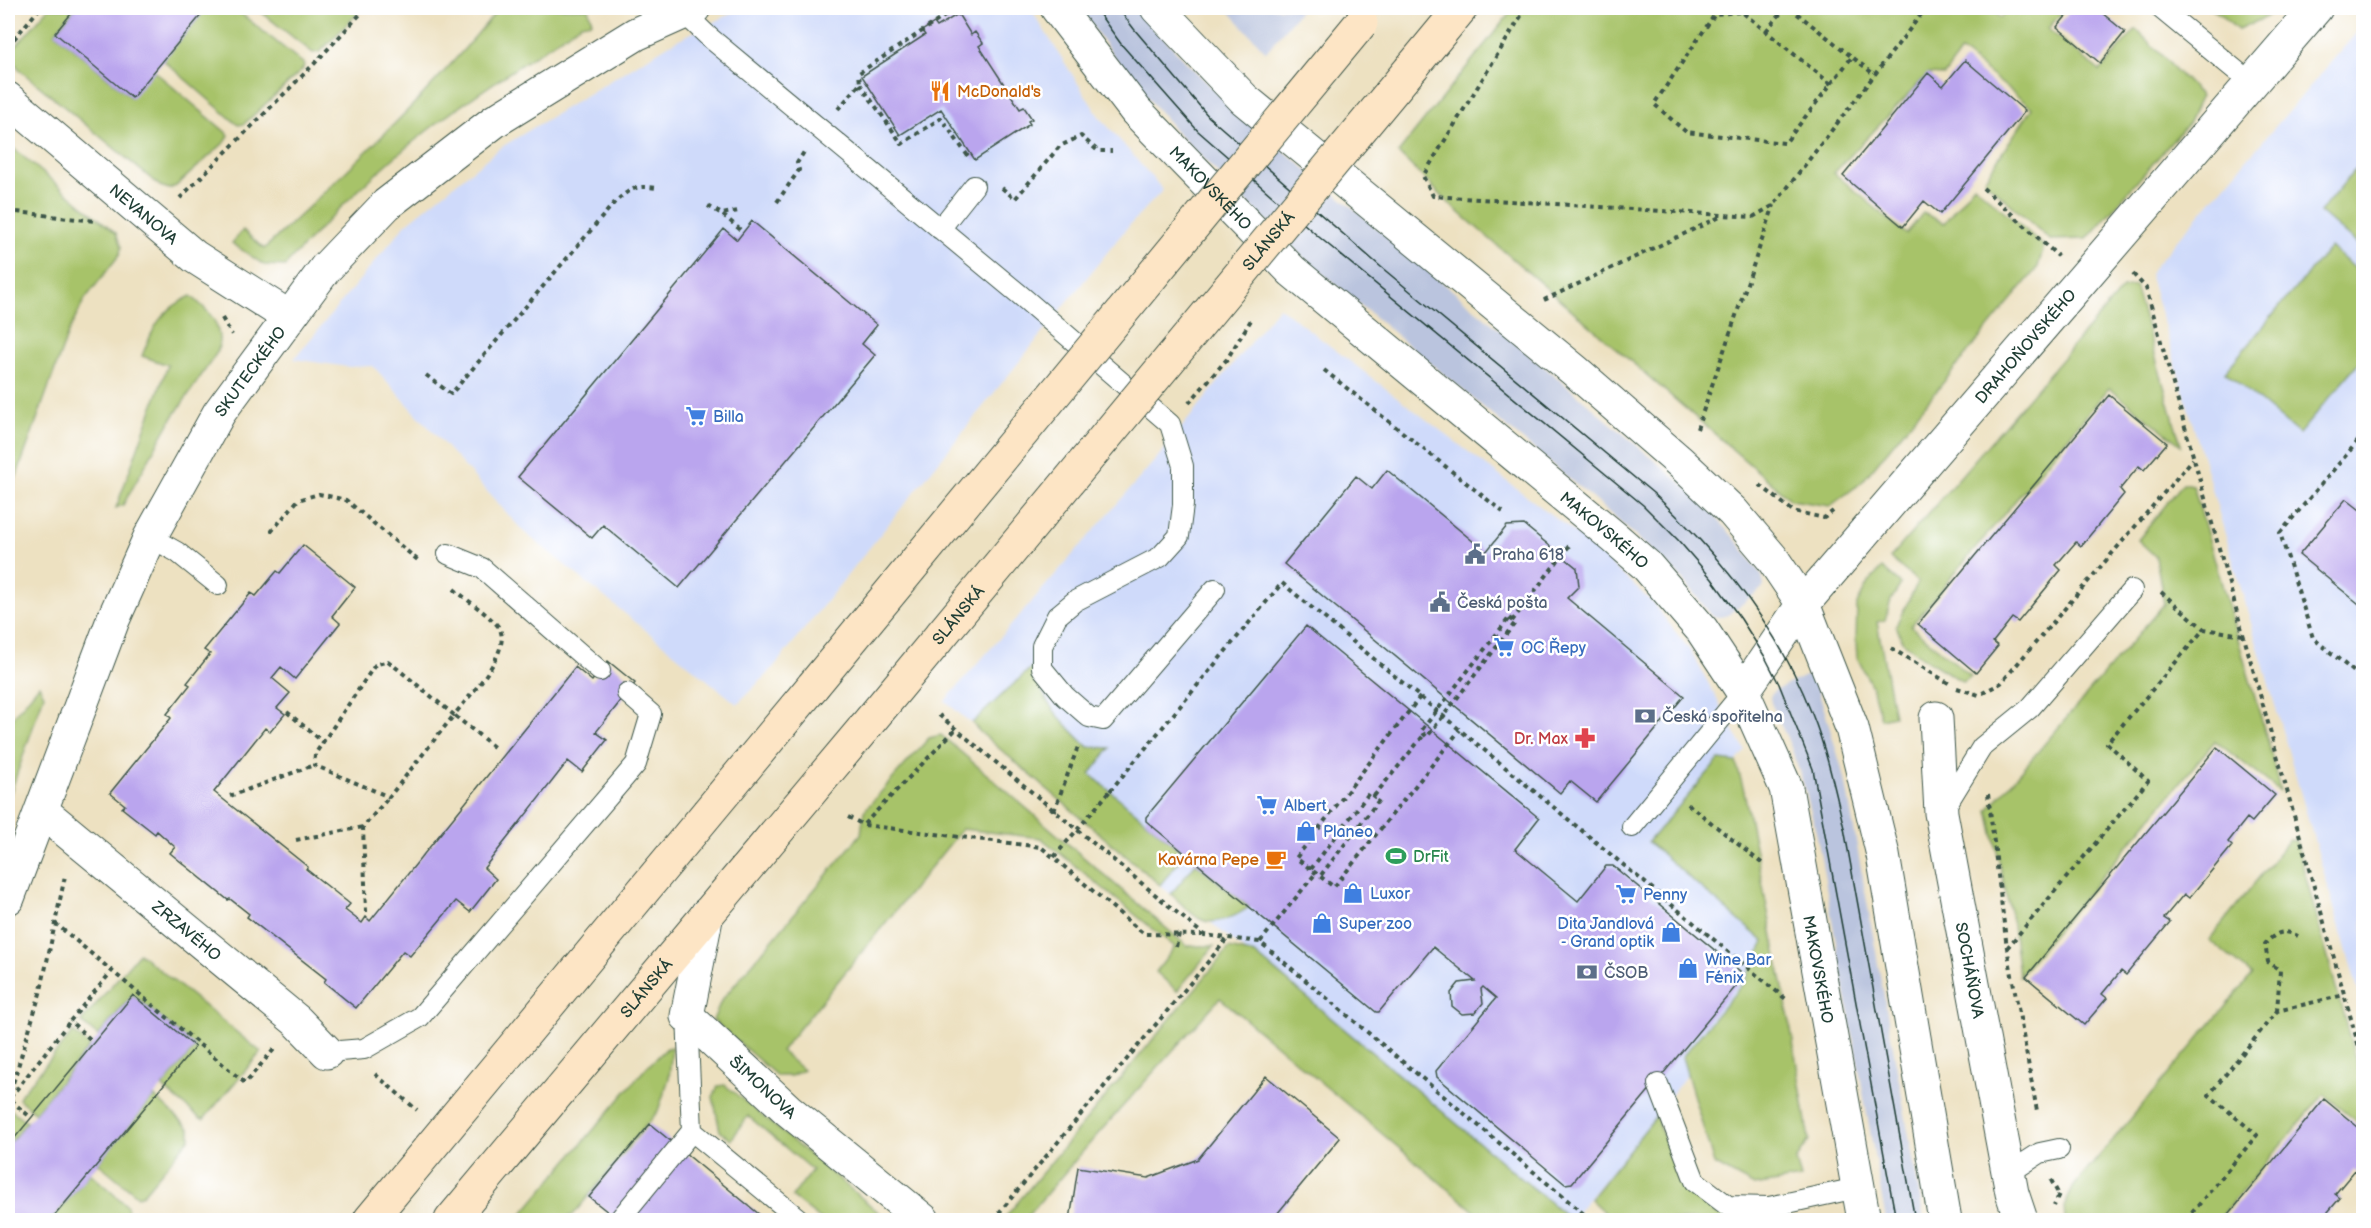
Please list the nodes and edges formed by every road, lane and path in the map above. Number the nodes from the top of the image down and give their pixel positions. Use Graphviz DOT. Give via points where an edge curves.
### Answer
graph roads {
  1 [pos="40,8"];
  2 [pos="366,8"];
  3 [pos="957,8"];
  4 [pos="1057,8"];
  5 [pos="1157,8"];
  6 [pos="1461,8"];
  7 [pos="1526,8"];
  8 [pos="1785,8"];
  9 [pos="1790,8"];
  10 [pos="1952,8"];
  11 [pos="2160,8"];
  12 [pos="2316,8"];
  13 [pos="689,10"];
  14 [pos="1367,15"];
  15 [pos="1766,31"];
  16 [pos="8,46"];
  17 [pos="1852,57"];
  18 [pos="1875,75"];
  19 [pos="2250,82"];
  20 [pos="860,84"];
  21 [pos="1832,84"];
  22 [pos="8,99"];
  23 [pos="820,129"];
  24 [pos="1112,151"];
  25 [pos="975,165"];
  26 [pos="974,186"];
  27 [pos="999,186"];
  28 [pos="657,188"];
  29 [pos="1983,188"];
  30 [pos="777,202"];
  31 [pos="174,204"];
  32 [pos="1774,205"];
  33 [pos="708,206"];
  34 [pos="738,211"];
  35 [pos="722,214"];
  36 [pos="1722,216"];
  37 [pos="940,229"];
  38 [pos="743,232"];
  39 [pos="2062,260"];
  40 [pos="2131,271"];
  41 [pos="1540,302"];
  42 [pos="1256,312"];
  43 [pos="289,317"];
  44 [pos="1324,370"];
  45 [pos="426,375"];
  46 [pos="1185,406"];
  47 [pos="2364,434"];
  48 [pos="1695,435"];
  49 [pos="2194,458"];
  50 [pos="1757,483"];
  51 [pos="1838,508"];
  52 [pos="1503,512"];
  53 [pos="271,532"];
  54 [pos="150,537"];
  55 [pos="1569,546"];
  56 [pos="448,554"];
  57 [pos="426,566"];
  58 [pos="218,585"];
  59 [pos="453,589"];
  60 [pos="1215,589"];
  61 [pos="2132,590"];
  62 [pos="2159,590"];
  63 [pos="1803,604"];
  64 [pos="1512,621"];
  65 [pos="2204,629"];
  66 [pos="2243,635"];
  67 [pos="1891,648"];
  68 [pos="600,671"];
  69 [pos="2364,680"];
  70 [pos="1743,692"];
  71 [pos="627,693"];
  72 [pos="1420,697"];
  73 [pos="287,712"];
  74 [pos="454,715"];
  75 [pos="939,715"];
  76 [pos="1089,717"];
  77 [pos="1936,718"];
  78 [pos="956,729"];
  79 [pos="1460,730"];
  80 [pos="1424,734"];
  81 [pos="323,742"];
  82 [pos="1982,747"];
  83 [pos="495,748"];
  84 [pos="314,765"];
  85 [pos="1665,786"];
  86 [pos="230,796"];
  87 [pos="1374,796"];
  88 [pos="389,797"];
  89 [pos="1054,810"];
  90 [pos="42,811"];
  91 [pos="1941,813"];
  92 [pos="848,817"];
  93 [pos="864,825"];
  94 [pos="363,827"];
  95 [pos="1632,827"];
  96 [pos="296,840"];
  97 [pos="1054,857"];
  98 [pos="1767,868"];
  99 [pos="1311,869"];
  100 [pos="1318,874"];
  101 [pos="8,898"];
  102 [pos="366,912"];
  103 [pos="707,914"];
  104 [pos="55,923"];
  105 [pos="1179,934"];
  106 [pos="1204,935"];
  107 [pos="2298,936"];
  108 [pos="1228,938"];
  109 [pos="1260,942"];
  110 [pos="1176,947"];
  111 [pos="2007,948"];
  112 [pos="112,971"];
  113 [pos="2344,995"];
  114 [pos="1795,1006"];
  115 [pos="2277,1011"];
  116 [pos="687,1016"];
  117 [pos="69,1021"];
  118 [pos="297,1021"];
  119 [pos="90,1039"];
  120 [pos="327,1052"];
  121 [pos="2364,1065"];
  122 [pos="1659,1084"];
  123 [pos="2037,1111"];
  124 [pos="28,1115"];
  125 [pos="692,1131"];
  126 [pos="2059,1149"];
  127 [pos="2008,1173"];
  128 [pos="2048,1174"];
  129 [pos="1857,1188"];
  130 [pos="2052,1210"];
  131 [pos="370,1221"];
  132 [pos="451,1221"];
  133 [pos="619,1221"];
  134 [pos="800,1221"];
  135 [pos="923,1221"];
  136 [pos="993,1221"];
  137 [pos="1591,1221"];
  138 [pos="1864,1221"];
  139 [pos="1945,1221"];
  140 [pos="2021,1221"];
  141 [pos="2186,1221"];
  1 -- 16 [label="path"];
  2 -- 31 [label="path"];
  3 -- 20 [label="path" via="859,73"];
  4 -- 70 [label="street, MAKOVSKÉHO" via="1136,111 1292,271 1646,565 1702,630"];
  5 -- 63 [label="street" via="1244,99 1565,362 1680,462 1740,520"];
  6 -- 103 [label="main road, SLÁNSKÁ, bridge"];
  7 -- 36 [label="path" via="1423,176 1433,196"];
  8 -- 15 [label="path"];
  9 -- 17 [label="path"];
  10 -- 18 [label="path" via="1923,12"];
  11 -- 19 [label="lane"];
  12 -- 19 [label="street, DRAHOŇOVSKÉHO"];
  13 -- 23 [label="lane" via="709,37"];
  13 -- 43 [label="street, SKUTECKÉHO" via="636,34 486,128 387,204 325,270"];
  14 -- 131 [label="main road, bridge"];
  15 -- 21 [label="path"];
  15 -- 21 [label="path" via="1742,12 1715,14 1654,104 1686,132 1785,143"];
  17 -- 18 [label="path"];
  17 -- 21 [label="path"];
  18 -- 32 [label="path"];
  19 -- 63 [label="street, DRAHOŇOVSKÉHO"];
  20 -- 23 [label="path"];
  20 -- 25 [label="path" via="902,144 941,118"];
  22 -- 43 [label="street, NEVANOVA" via="195,256"];
  23 -- 30 [label="path" via="797,163 797,174"];
  23 -- 37 [label="lane"];
  24 -- 27 [label="path" via="1098,152 1081,136 1060,146 1015,199"];
  26 -- 37 [label="lane"];
  28 -- 45 [label="path" via="629,189 615,202 450,394"];
  29 -- 39 [label="path"];
  32 -- 36 [label="path" via="1754,217"];
  32 -- 48 [label="path"];
  33 -- 35 [label="path"];
  34 -- 35 [label="path"];
  35 -- 38 [label="path"];
  36 -- 41 [label="path"];
  37 -- 76 [label="lane" via="1170,424 1183,466 1179,536 1160,557 1075,601 1057,616 1042,646 1042,668"];
  40 -- 49 [label="path" via="2146,288"];
  42 -- 46 [label="path" via="1227,359"];
  43 -- 54 [label="street, SKUTECKÉHO" via="219,413"];
  44 -- 52 [label="path"];
  47 -- 69 [label="path" via="2280,533 2313,638"];
  49 -- 66 [label="path"];
  49 -- 67 [label="path" via="2001,683 1978,695 1957,688"];
  50 -- 51 [label="path" via="1793,511 1824,518"];
  53 -- 57 [label="path" via="298,500 319,494 346,500"];
  54 -- 58 [label="lane" via="177,552"];
  54 -- 90 [label="street, SKUTECKÉHO" via="113,620"];
  55 -- 64 [label="path"];
  56 -- 68 [label="lane" via="482,568"];
  59 -- 74 [label="path" via="499,626 503,640 498,657"];
  60 -- 76 [label="lane" via="1103,720"];
  61 -- 82 [label="lane" via="2030,708"];
  62 -- 65 [label="path"];
  63 -- 70 [label="street, DRAHOŇOVSKÉHO"];
  63 -- 139 [label="street" via="1852,728 1883,855"];
  64 -- 80 [label="path"];
  64 -- 80 [label="path"];
  65 -- 66 [label="path"];
  65 -- 111 [label="path" via="2107,743 2148,781"];
  66 -- 113 [label="path"];
  70 -- 85 [label="lane"];
  70 -- 129 [label="street, MAKOVSKÉHO" via="1786,788"];
  71 -- 120 [label="lane" via="651,714 636,764 420,1017 364,1048"];
  72 -- 79 [label="path"];
  72 -- 97 [label="path, bridge" via="1282,583"];
  72 -- 99 [label="path" via="1296,858"];
  73 -- 81 [label="path"];
  74 -- 81 [label="path" via="388,661 375,665"];
  74 -- 83 [label="path"];
  74 -- 88 [label="path"];
  75 -- 78 [label="path"];
  76 -- 89 [label="path"];
  77 -- 91 [label="street, SOCHÁŇOVA"];
  78 -- 89 [label="path"];
  78 -- 93 [label="path"];
  79 -- 100 [label="path" via="1334,887"];
  79 -- 114 [label="path"];
  80 -- 87 [label="path"];
  81 -- 84 [label="path" via="315,754"];
  82 -- 91 [label="lane"];
  82 -- 111 [label="path"];
  84 -- 86 [label="path"];
  84 -- 88 [label="path"];
  85 -- 95 [label="lane"];
  85 -- 98 [label="path"];
  87 -- 99 [label="path" via="1369,793"];
  87 -- 100 [label="path" via="1379,800"];
  88 -- 94 [label="path"];
  89 -- 106 [label="path"];
  90 -- 101 [label="street, SKUTECKÉHO"];
  90 -- 118 [label="street, ZRZAVÉHO"];
  91 -- 127 [label="street, SOCHÁŇOVA"];
  92 -- 93 [label="path"];
  93 -- 97 [label="path" via="1041,847"];
  94 -- 96 [label="path"];
  94 -- 102 [label="path"];
  97 -- 105 [label="path" via="1144,934"];
  99 -- 100 [label="path"];
  100 -- 109 [label="path"];
  103 -- 116 [label="street"];
  103 -- 132 [label="main road, SLÁNSKÁ"];
  104 -- 112 [label="path"];
  105 -- 106 [label="path"];
  105 -- 110 [label="path"];
  106 -- 108 [label="path"];
  107 -- 115 [label="path" via="2286,931 2275,933 2265,944 2268,962 2280,970"];
  108 -- 109 [label="path"];
  108 -- 136 [label="path"];
  109 -- 137 [label="path"];
  111 -- 123 [label="path"];
  112 -- 117 [label="path"];
  112 -- 118 [label="path" via="245,1083"];
  113 -- 115 [label="path"];
  113 -- 121 [label="path"];
  115 -- 141 [label="path" via="2209,1095 2257,1135"];
  116 -- 125 [label="lane"];
  116 -- 135 [label="street, ŠIMONOVA" via="788,1110"];
  117 -- 119 [label="path"];
  117 -- 124 [label="path" via="9,1099"];
  118 -- 120 [label="street, ZRZAVÉHO"];
  122 -- 129 [label="lane" via="1695,1181 1728,1206 1769,1207"];
  125 -- 133 [label="lane"];
  125 -- 134 [label="lane"];
  126 -- 127 [label="lane" via="2040,1153"];
  127 -- 140 [label="street, SOCHÁŇOVA"];
  128 -- 130 [label="path" via="2059,1195"];
  129 -- 138 [label="street, MAKOVSKÉHO"];
}
